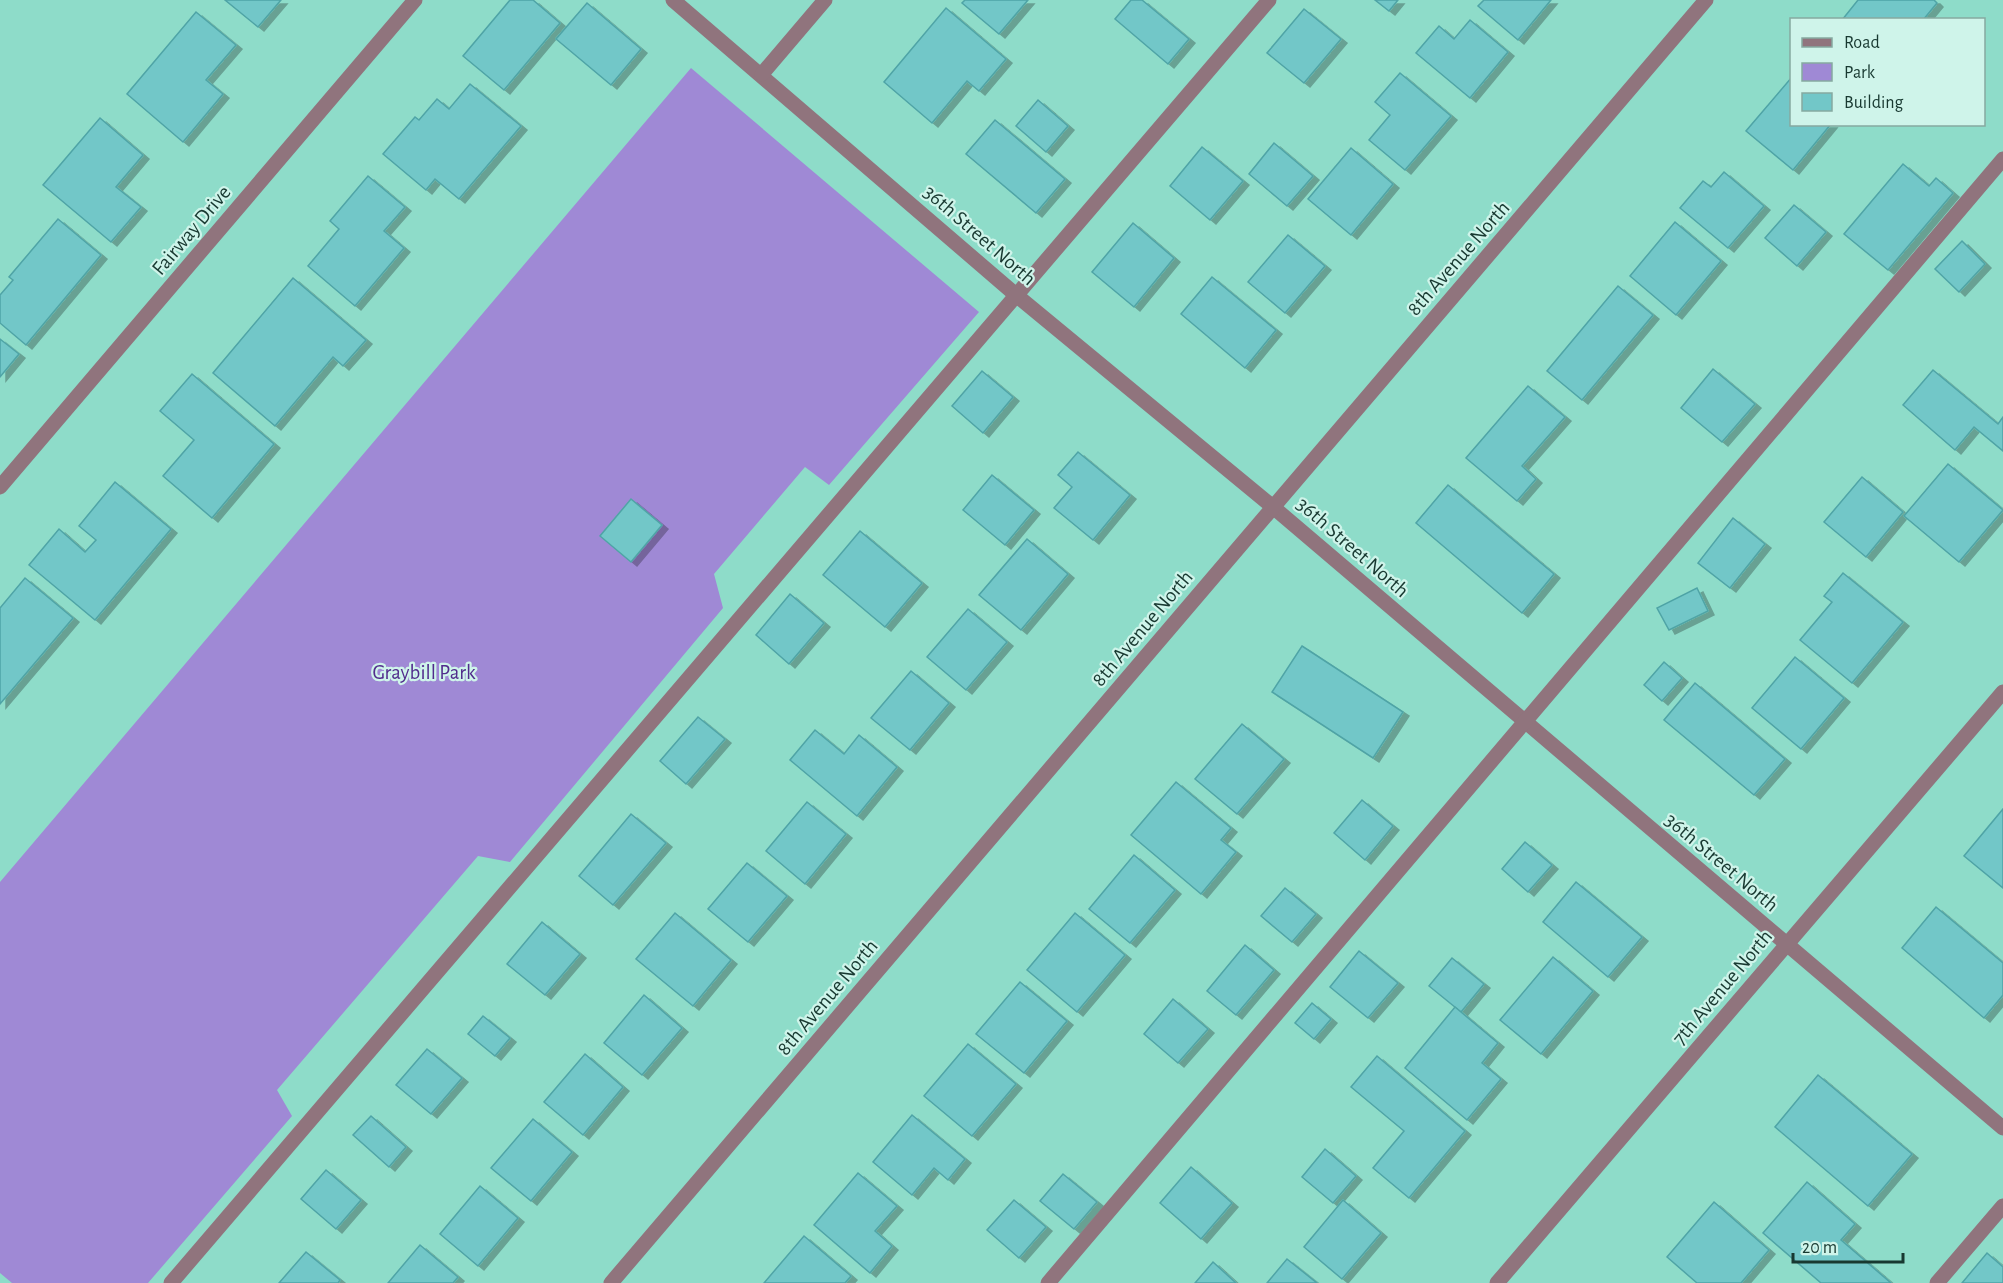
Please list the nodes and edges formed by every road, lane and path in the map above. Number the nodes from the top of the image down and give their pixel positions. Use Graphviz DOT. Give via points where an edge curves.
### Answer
graph roads {
  1 [pos="415,0"];
  2 [pos="673,0"];
  3 [pos="825,0"];
  4 [pos="1269,0"];
  5 [pos="1706,0"];
  6 [pos="762,74"];
  7 [pos="2003,159"];
  8 [pos="1016,295"];
  9 [pos="0,486"];
  10 [pos="1273,507"];
  11 [pos="2003,692"];
  12 [pos="1526,722"];
  13 [pos="1786,944"];
  14 [pos="2003,1128"];
  15 [pos="2003,1206"];
  16 [pos="171,1283"];
  17 [pos="611,1283"];
  18 [pos="1048,1283"];
  19 [pos="1497,1283"];
  20 [pos="1937,1283"];
  1 -- 9 [label="street, Fairway Drive"];
  2 -- 6 [label="street, 36th Street North"];
  3 -- 6 [label="street"];
  4 -- 8 [label="street"];
  5 -- 10 [label="street, 8th Avenue North"];
  6 -- 8 [label="street, 36th Street North"];
  7 -- 12 [label="street"];
  8 -- 10 [label="street, 36th Street North"];
  8 -- 16 [label="street"];
  10 -- 12 [label="street, 36th Street North"];
  10 -- 17 [label="street, 8th Avenue North"];
  11 -- 13 [label="street, 7th Avenue North"];
  12 -- 13 [label="street, 36th Street North"];
  12 -- 18 [label="street"];
  13 -- 14 [label="street, 36th Street North"];
  13 -- 19 [label="street, 7th Avenue North"];
  15 -- 20 [label="street"];
}
